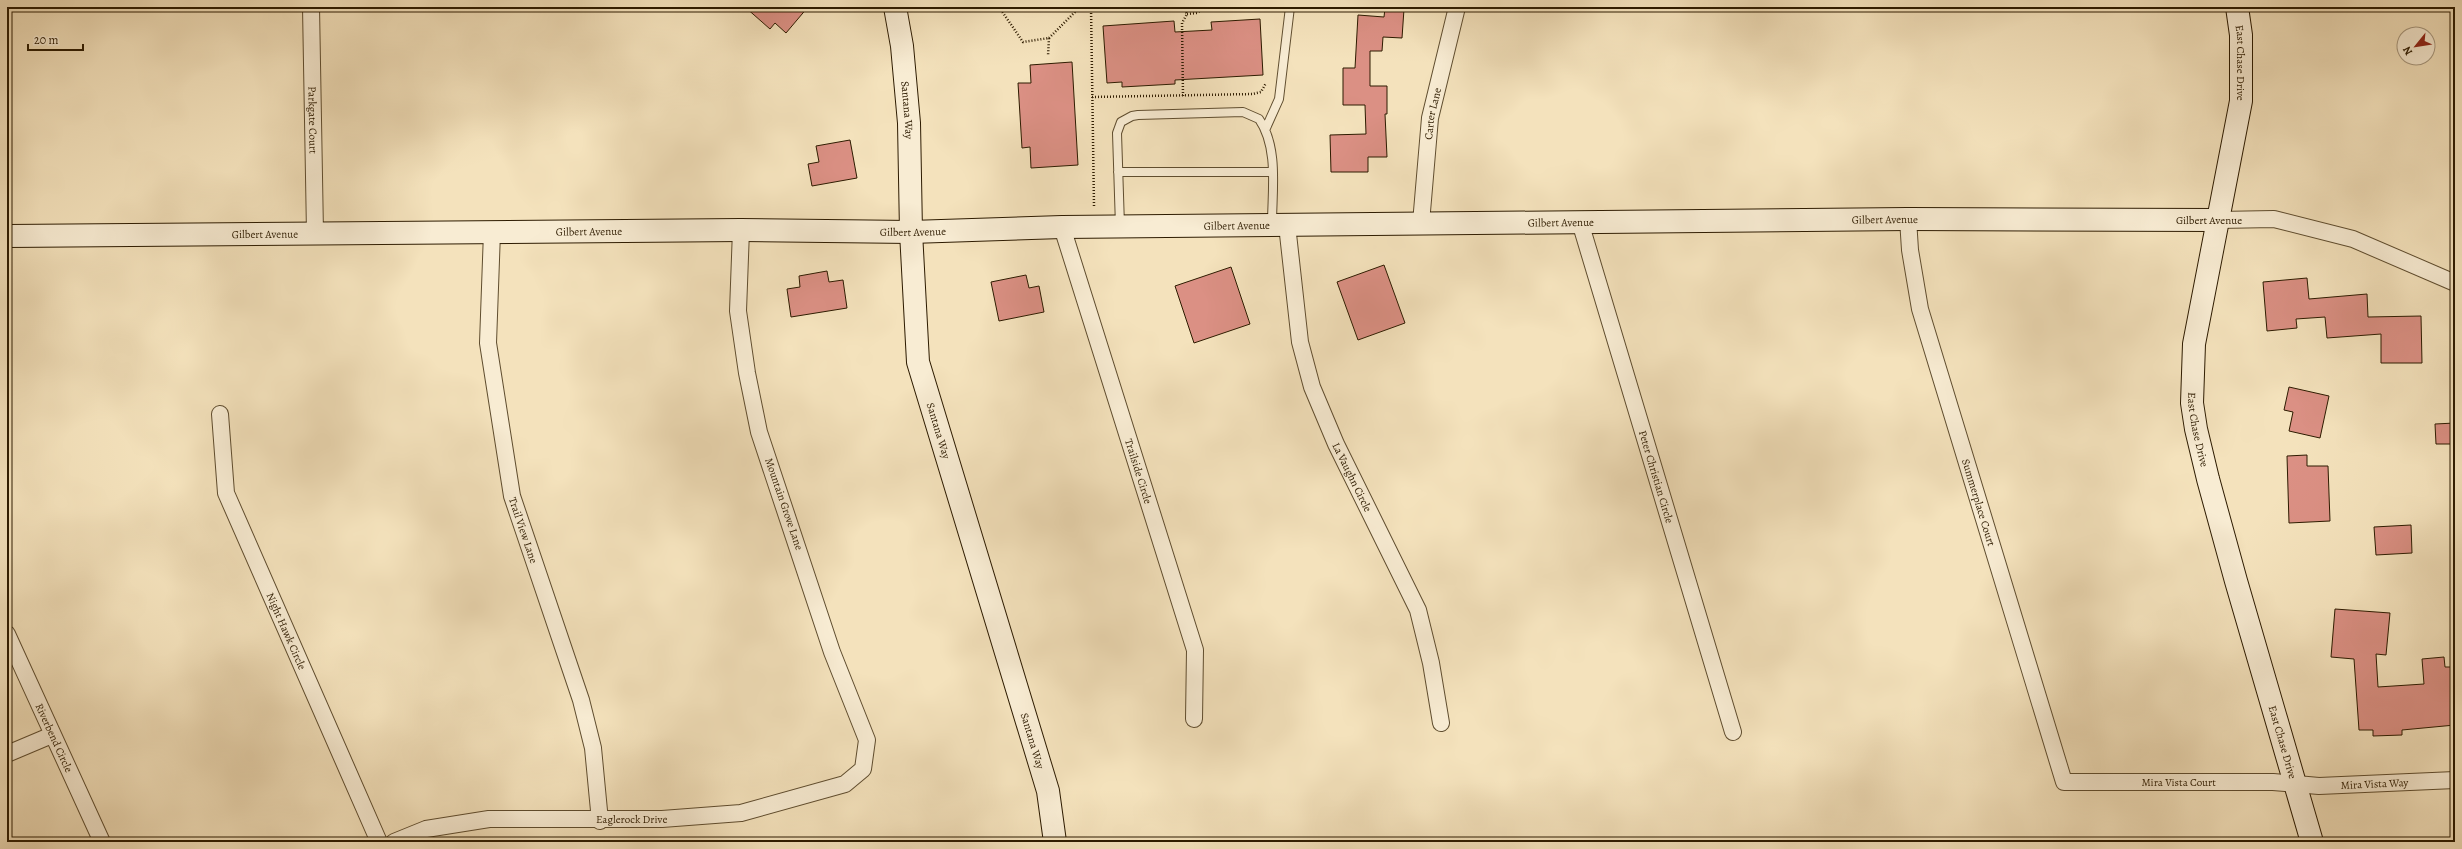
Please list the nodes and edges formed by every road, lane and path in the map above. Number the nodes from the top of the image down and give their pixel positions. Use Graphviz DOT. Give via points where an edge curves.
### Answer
graph roads {
  1 [pos="311,7"];
  2 [pos="895,7"];
  3 [pos="999,7"];
  4 [pos="1080,7"];
  5 [pos="1091,7"];
  6 [pos="1183,7"];
  7 [pos="1204,7"];
  8 [pos="1290,7"];
  9 [pos="1457,7"];
  10 [pos="2237,7"];
  11 [pos="1187,14"];
  12 [pos="1049,38"];
  13 [pos="1048,56"];
  14 [pos="1267,77"];
  15 [pos="1183,96"];
  16 [pos="1092,97"];
  17 [pos="1266,128"];
  18 [pos="1118,172"];
  19 [pos="1272,172"];
  20 [pos="1908,219"];
  21 [pos="2218,220"];
  22 [pos="1580,222"];
  23 [pos="1421,223"];
  24 [pos="1280,225"];
  25 [pos="1120,226"];
  26 [pos="1062,227"];
  27 [pos="1094,227"];
  28 [pos="741,230"];
  29 [pos="492,232"];
  30 [pos="911,232"];
  31 [pos="315,233"];
  32 [pos="7,236"];
  33 [pos="2455,283"];
  34 [pos="220,414"];
  35 [pos="7,634"];
  36 [pos="1194,719"];
  37 [pos="1440,723"];
  38 [pos="1733,732"];
  39 [pos="52,735"];
  40 [pos="7,754"];
  41 [pos="863,769"];
  42 [pos="2455,780"];
  43 [pos="2064,782"];
  44 [pos="2293,783"];
  45 [pos="600,821"];
  46 [pos="102,842"];
  47 [pos="379,842"];
  48 [pos="394,842"];
  49 [pos="1055,842"];
  50 [pos="2312,842"];
  1 -- 31 [label="street, Parkgate Court"];
  2 -- 30 [label="street, Santana Way" via="902,46 909,123"];
  3 -- 12 [label="path" via="1023,42"];
  4 -- 12 [label="path"];
  5 -- 16 [label="path"];
  6 -- 11 [label="path"];
  7 -- 11 [label="path" via="1198,13"];
  8 -- 17 [label="lane" via="1279,99"];
  9 -- 23 [label="street, Carter Lane" via="1430,118"];
  10 -- 21 [label="street, East Chase Drive" via="2242,35 2241,101"];
  11 -- 15 [label="path" via="1182,23"];
  12 -- 13 [label="path"];
  14 -- 15 [label="path" via="1266,85 1261,92 1253,94"];
  15 -- 16 [label="path"];
  16 -- 27 [label="path"];
  17 -- 18 [label="lane" via="1260,119 1242,112 1132,116 1126,118 1118,127"];
  17 -- 19 [label="lane"];
  18 -- 19 [label="lane"];
  18 -- 25 [label="lane"];
  19 -- 24 [label="lane"];
  20 -- 21 [label="street, Gilbert Avenue"];
  20 -- 22 [label="street, Gilbert Avenue"];
  20 -- 43 [label="street, Summerplace Court" via="1910,250 1920,309"];
  21 -- 33 [label="street, Gilbert Avenue" via="2274,219 2354,239"];
  21 -- 44 [label="street, East Chase Drive" via="2194,344 2192,402 2210,486"];
  22 -- 23 [label="street, Gilbert Avenue"];
  22 -- 38 [label="street, Peter Christian Circle"];
  23 -- 24 [label="street, Gilbert Avenue"];
  24 -- 25 [label="street, Gilbert Avenue"];
  24 -- 37 [label="street, La Vaughn Circle" via="1300,342 1312,387 1336,444 1418,610 1431,663"];
  25 -- 27 [label="street, Gilbert Avenue"];
  26 -- 27 [label="street, Gilbert Avenue"];
  26 -- 30 [label="street, Gilbert Avenue"];
  26 -- 36 [label="street, Trailside Circle" via="1195,650"];
  28 -- 29 [label="street, Gilbert Avenue"];
  28 -- 30 [label="street, Gilbert Avenue"];
  28 -- 41 [label="street, Mountain Grove Lane" via="738,311 759,432 832,652 867,740"];
  29 -- 31 [label="street, Gilbert Avenue"];
  29 -- 45 [label="street, Trail View Lane" via="488,343 512,496 581,700 593,748"];
  30 -- 49 [label="street, Santana Way" via="918,362 1048,791"];
  31 -- 32 [label="street, Gilbert Avenue"];
  34 -- 47 [label="street, Night Hawk Circle" via="226,493"];
  35 -- 39 [label="street, Riverbend Circle"];
  39 -- 40 [label="street"];
  39 -- 46 [label="street, Riverbend Circle"];
  41 -- 45 [label="street, Eaglerock Drive" via="845,784 741,813"];
  42 -- 44 [label="street, Mira Vista Way" via="2320,786"];
  43 -- 44 [label="street, Mira Vista Court"];
  44 -- 50 [label="street, East Chase Drive"];
  45 -- 48 [label="street, Eaglerock Drive" via="489,819 426,829"];
}
